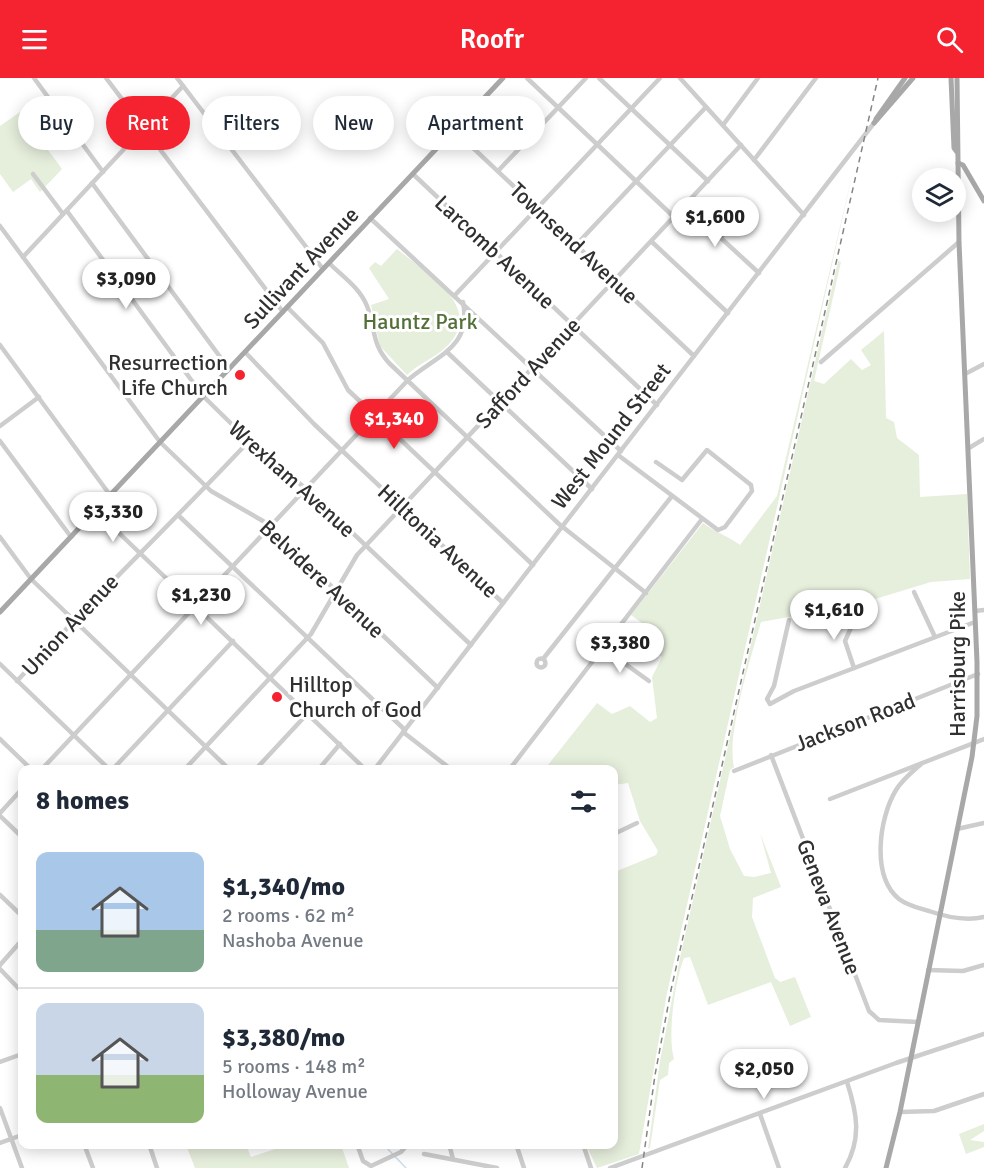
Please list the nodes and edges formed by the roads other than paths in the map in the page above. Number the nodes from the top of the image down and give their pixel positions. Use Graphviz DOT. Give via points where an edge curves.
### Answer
graph roads {
  1 [pos="34,78"];
  2 [pos="106,78"];
  3 [pos="177,78"];
  4 [pos="503,78"];
  5 [pos="527,78"];
  6 [pos="586,78"];
  7 [pos="599,78"];
  8 [pos="660,78"];
  9 [pos="680,78"];
  10 [pos="690,78"];
  11 [pos="758,78"];
  12 [pos="905,78"];
  13 [pos="913,78"];
  14 [pos="951,78"];
  15 [pos="957,78"];
  16 [pos="814,79"];
  17 [pos="685,84"];
  18 [pos="183,86"];
  19 [pos="119,96"];
  20 [pos="173,96"];
  21 [pos="486,96"];
  22 [pos="558,107"];
  23 [pos="706,107"];
  24 [pos="631,108"];
  25 [pos="874,123"];
  26 [pos="723,125"];
  27 [pos="597,144"];
  28 [pos="670,145"];
  29 [pos="741,146"];
  30 [pos="123,150"];
  31 [pos="160,150"];
  32 [pos="435,150"];
  33 [pos="475,150"];
  34 [pos="957,152"];
  35 [pos="754,160"];
  36 [pos="958,163"];
  37 [pos="498,171"];
  38 [pos="103,172"];
  39 [pos="33,174"];
  40 [pos="413,174"];
  41 [pos="636,181"];
  42 [pos="708,181"];
  43 [pos="92,183"];
  44 [pos="984,199"];
  45 [pos="686,206"];
  46 [pos="537,208"];
  47 [pos="748,208"];
  48 [pos="65,212"];
  49 [pos="804,215"];
  50 [pos="370,218"];
  51 [pos="675,218"];
  52 [pos="0,226"];
  53 [pos="721,237"];
  54 [pos="652,242"];
  55 [pos="959,242"];
  56 [pos="576,245"];
  57 [pos="495,252"];
  58 [pos="23,258"];
  59 [pos="329,263"];
  60 [pos="323,269"];
  61 [pos="759,273"];
  62 [pos="615,281"];
  63 [pos="456,294"];
  64 [pos="463,302"];
  65 [pos="285,309"];
  66 [pos="728,313"];
  67 [pos="573,326"];
  68 [pos="0,345"];
  69 [pos="245,352"];
  70 [pos="448,353"];
  71 [pos="694,356"];
  72 [pos="821,362"];
  73 [pos="984,364"];
  74 [pos="533,368"];
  75 [pos="229,369"];
  76 [pos="965,374"];
  77 [pos="407,381"];
  78 [pos="203,396"];
  79 [pos="39,397"];
  80 [pos="501,403"];
  81 [pos="657,405"];
  82 [pos="375,416"];
  83 [pos="0,426"];
  84 [pos="468,438"];
  85 [pos="984,439"];
  86 [pos="0,441"];
  87 [pos="249,441"];
  88 [pos="160,442"];
  89 [pos="969,447"];
  90 [pos="342,451"];
  91 [pos="620,453"];
  92 [pos="656,462"];
  93 [pos="435,473"];
  94 [pos="207,486"];
  95 [pos="306,489"];
  96 [pos="592,489"];
  97 [pos="110,495"];
  98 [pos="672,496"];
  99 [pos="402,507"];
  100 [pos="95,510"];
  101 [pos="179,516"];
  102 [pos="702,519"];
  103 [pos="269,527"];
  104 [pos="562,527"];
  105 [pos="70,537"];
  106 [pos="1,540"];
  107 [pos="366,546"];
  108 [pos="139,552"];
  109 [pos="533,565"];
  110 [pos="232,567"];
  111 [pos="615,568"];
  112 [pos="31,579"];
  113 [pos="337,592"];
  114 [pos="914,592"];
  115 [pos="646,593"];
  116 [pos="503,603"];
  117 [pos="195,606"];
  118 [pos="855,606"];
  119 [pos="975,610"];
  120 [pos="984,610"];
  121 [pos="0,612"];
  122 [pos="74,620"];
  123 [pos="789,620"];
  124 [pos="975,622"];
  125 [pos="935,637"];
  126 [pos="307,638"];
  127 [pos="233,641"];
  128 [pos="471,645"];
  129 [pos="603,648"];
  130 [pos="543,659"];
  131 [pos="981,662"];
  132 [pos="0,664"];
  133 [pos="854,668"];
  134 [pos="131,674"];
  135 [pos="978,674"];
  136 [pos="270,677"];
  137 [pos="17,681"];
  138 [pos="649,681"];
  139 [pos="774,686"];
  140 [pos="438,688"];
  141 [pos="784,696"];
  142 [pos="168,710"];
  143 [pos="308,713"];
  144 [pos="404,731"];
  145 [pos="74,735"];
  146 [pos="0,739"];
  147 [pos="984,739"];
  148 [pos="974,743"];
  149 [pos="340,744"];
  150 [pos="205,746"];
  151 [pos="771,755"];
  152 [pos="921,764"];
  153 [pos="27,765"];
  154 [pos="46,765"];
  155 [pos="106,765"];
  156 [pos="116,765"];
  157 [pos="188,765"];
  158 [pos="225,765"];
  159 [pos="260,765"];
  160 [pos="322,765"];
  161 [pos="361,765"];
  162 [pos="378,765"];
  163 [pos="446,765"];
  164 [pos="513,765"];
  165 [pos="734,771"];
  166 [pos="18,794"];
  167 [pos="830,799"];
  168 [pos="0,814"];
  169 [pos="637,823"];
  170 [pos="984,823"];
  171 [pos="957,829"];
  172 [pos="618,832"];
  173 [pos="18,833"];
  174 [pos="0,895"];
  175 [pos="18,912"];
  176 [pos="940,915"];
  177 [pos="984,917"];
  178 [pos="18,944"];
  179 [pos="0,964"];
  180 [pos="984,965"];
  181 [pos="0,969"];
  182 [pos="928,970"];
  183 [pos="18,988"];
  184 [pos="918,1022"];
  185 [pos="984,1034"];
  186 [pos="18,1055"];
  187 [pos="910,1059"];
  188 [pos="0,1062"];
  189 [pos="847,1082"];
  190 [pos="984,1094"];
  191 [pos="0,1108"];
  192 [pos="900,1112"];
  193 [pos="760,1114"];
  194 [pos="18,1137"];
  195 [pos="12,1139"];
  196 [pos="0,1143"];
  197 [pos="86,1149"];
  198 [pos="151,1149"];
  199 [pos="359,1149"];
  200 [pos="402,1149"];
  201 [pos="450,1149"];
  202 [pos="518,1149"];
  203 [pos="585,1149"];
  204 [pos="424,1154"];
  205 [pos="453,1159"];
  206 [pos="379,1166"];
  207 [pos="22,1168"];
  208 [pos="93,1168"];
  209 [pos="157,1168"];
  210 [pos="496,1168"];
  211 [pos="524,1168"];
  212 [pos="591,1168"];
  213 [pos="610,1168"];
  214 [pos="780,1168"];
  215 [pos="845,1168"];
  216 [pos="886,1168"];
  1 -- 38 [label="street"];
  2 -- 19 [label="street"];
  3 -- 18 [label="street"];
  4 -- 21 [label="main road, Sullivant Avenue"];
  5 -- 22 [label="street"];
  6 -- 22 [label="street"];
  7 -- 24 [label="street"];
  8 -- 24 [label="street"];
  9 -- 17 [label="street"];
  10 -- 17 [label="street"];
  11 -- 26 [label="street"];
  12 -- 25 [label="main road, West Mound Street"];
  13 -- 25 [label="main road, West Mound Street"];
  14 -- 34 [label="main road, Harrisburg Pike"];
  15 -- 34 [label="main road, Harrisburg Pike"];
  16 -- 35 [label="street"];
  17 -- 23 [label="street"];
  18 -- 20 [label="street"];
  18 -- 60 [label="street"];
  22 -- 27 [label="street"];
  22 -- 37 [label="street"];
  23 -- 26 [label="street"];
  23 -- 28 [label="street"];
  24 -- 27 [label="street"];
  24 -- 28 [label="street"];
  25 -- 49 [label="street, West Mound Street"];
  26 -- 29 [label="street"];
  27 -- 41 [label="street"];
  27 -- 46 [label="street"];
  28 -- 41 [label="street"];
  28 -- 42 [label="street"];
  29 -- 35 [label="street"];
  29 -- 42 [label="street, Safford Avenue"];
  30 -- 38 [label="street"];
  31 -- 65 [label="street"];
  32 -- 40 [label="main road, Sullivant Avenue"];
  33 -- 37 [label="street, Townsend Avenue"];
  34 -- 36 [label="main road, Harrisburg Pike"];
  35 -- 49 [label="street"];
  36 -- 44 [label="main road"];
  36 -- 55 [label="main road, Harrisburg Pike"];
  37 -- 46 [label="street, Townsend Avenue"];
  38 -- 43 [label="street"];
  39 -- 48 [label="street, Wrexham Avenue"];
  40 -- 50 [label="main road, Sullivant Avenue"];
  40 -- 57 [label="street, Larcomb Avenue"];
  41 -- 51 [label="street"];
  41 -- 56 [label="street"];
  42 -- 45 [label="street, Safford Avenue"];
  43 -- 48 [label="street"];
  43 -- 75 [label="street"];
  45 -- 51 [label="street, Safford Avenue"];
  45 -- 53 [label="street"];
  46 -- 56 [label="street, Townsend Avenue"];
  46 -- 57 [label="street"];
  47 -- 53 [label="street"];
  48 -- 58 [label="street"];
  48 -- 78 [label="street, Wrexham Avenue"];
  49 -- 61 [label="street, West Mound Street"];
  50 -- 59 [label="main road, Sullivant Avenue"];
  50 -- 63 [label="street"];
  51 -- 54 [label="street, Safford Avenue"];
  52 -- 58 [label="street, Belvidere Avenue"];
  53 -- 61 [label="street"];
  54 -- 62 [label="street, Safford Avenue"];
  54 -- 66 [label="street"];
  55 -- 72 [label="street"];
  55 -- 76 [label="main road, Harrisburg Pike"];
  56 -- 62 [label="street, Townsend Avenue"];
  57 -- 63 [label="street"];
  57 -- 67 [label="street, Larcomb Avenue"];
  58 -- 88 [label="street, Belvidere Avenue"];
  59 -- 60 [label="main road, Sullivant Avenue"];
  59 -- 77 [label="street" via="360,293 367,304 380,352"];
  60 -- 65 [label="main road, Sullivant Avenue"];
  61 -- 66 [label="street, West Mound Street"];
  62 -- 67 [label="street, Safford Avenue"];
  62 -- 71 [label="street, Townsend Avenue"];
  63 -- 64 [label="street"];
  64 -- 70 [label="street" via="462,335"];
  64 -- 74 [label="street"];
  65 -- 69 [label="main road, Sullivant Avenue"];
  65 -- 82 [label="street" via="323,343 340,380"];
  66 -- 71 [label="street, West Mound Street"];
  67 -- 74 [label="street, Safford Avenue"];
  67 -- 81 [label="street, Larcomb Avenue"];
  68 -- 79 [label="street"];
  69 -- 75 [label="main road, Sullivant Avenue"];
  69 -- 90 [label="street, Hilltonia Avenue"];
  70 -- 77 [label="street"];
  70 -- 80 [label="street"];
  71 -- 81 [label="street, West Mound Street"];
  73 -- 76 [label="street"];
  74 -- 80 [label="street, Safford Avenue"];
  74 -- 91 [label="street"];
  75 -- 78 [label="main road, Sullivant Avenue"];
  76 -- 89 [label="main road, Harrisburg Pike"];
  77 -- 82 [label="street"];
  77 -- 84 [label="street"];
  78 -- 87 [label="street, Wrexham Avenue"];
  78 -- 88 [label="main road, Sullivant Avenue"];
  79 -- 83 [label="street"];
  79 -- 97 [label="street"];
  80 -- 84 [label="street, Safford Avenue"];
  80 -- 96 [label="street"];
  81 -- 91 [label="street, West Mound Street"];
  82 -- 90 [label="street"];
  82 -- 93 [label="street"];
  84 -- 93 [label="street, Safford Avenue"];
  84 -- 104 [label="street"];
  85 -- 89 [label="street"];
  86 -- 105 [label="street"];
  87 -- 94 [label="street, Union Avenue"];
  87 -- 95 [label="street, Wrexham Avenue"];
  88 -- 94 [label="street, Belvidere Avenue"];
  88 -- 97 [label="main road, Sullivant Avenue"];
  89 -- 119 [label="main road, Harrisburg Pike"];
  90 -- 95 [label="street"];
  90 -- 99 [label="street, Hilltonia Avenue"];
  91 -- 96 [label="street, West Mound Street"];
  91 -- 98 [label="street"];
  92 -- 102 [label="street" via="682,480 706,450 752,486 751,494 721,530"];
  93 -- 99 [label="street, Safford Avenue"];
  93 -- 109 [label="street"];
  94 -- 101 [label="street, Union Avenue"];
  94 -- 103 [label="street, Belvidere Avenue"];
  95 -- 103 [label="street"];
  95 -- 107 [label="street, Wrexham Avenue"];
  96 -- 104 [label="street, West Mound Street"];
  97 -- 100 [label="main road, Sullivant Avenue"];
  98 -- 102 [label="street"];
  98 -- 111 [label="street"];
  99 -- 107 [label="street, Safford Avenue"];
  99 -- 116 [label="street, Hilltonia Avenue"];
  100 -- 105 [label="main road, Sullivant Avenue"];
  100 -- 108 [label="street"];
  101 -- 108 [label="street, Union Avenue"];
  101 -- 110 [label="street"];
  102 -- 115 [label="street"];
  103 -- 110 [label="street"];
  103 -- 113 [label="street, Belvidere Avenue"];
  104 -- 109 [label="street, West Mound Street"];
  104 -- 111 [label="street"];
  105 -- 112 [label="main road, Sullivant Avenue"];
  106 -- 112 [label="street"];
  107 -- 113 [label="street, Safford Avenue" via="349,566"];
  107 -- 128 [label="street, Wrexham Avenue"];
  108 -- 117 [label="street"];
  108 -- 122 [label="street, Union Avenue"];
  109 -- 116 [label="street, West Mound Street"];
  110 -- 117 [label="street"];
  110 -- 126 [label="street"];
  111 -- 115 [label="street"];
  111 -- 130 [label="street"];
  112 -- 121 [label="main road, Sullivant Avenue"];
  112 -- 122 [label="street"];
  113 -- 126 [label="street, Safford Avenue"];
  113 -- 140 [label="street, Belvidere Avenue"];
  114 -- 125 [label="street"];
  115 -- 129 [label="street"];
  116 -- 128 [label="street, West Mound Street"];
  117 -- 127 [label="street"];
  117 -- 134 [label="street"];
  118 -- 133 [label="street" via="855,619 845,641"];
  119 -- 120 [label="street"];
  119 -- 124 [label="main road, Harrisburg Pike"];
  122 -- 134 [label="street"];
  122 -- 137 [label="street, Union Avenue"];
  123 -- 139 [label="street"];
  124 -- 125 [label="street"];
  124 -- 131 [label="main road, Harrisburg Pike"];
  125 -- 133 [label="street"];
  126 -- 136 [label="street, Safford Avenue"];
  126 -- 144 [label="street"];
  127 -- 136 [label="street"];
  127 -- 142 [label="street"];
  128 -- 140 [label="street, West Mound Street"];
  129 -- 138 [label="street"];
  129 -- 164 [label="street"];
  131 -- 135 [label="main road, Harrisburg Pike"];
  132 -- 137 [label="street"];
  133 -- 141 [label="street"];
  134 -- 142 [label="street"];
  134 -- 145 [label="street"];
  135 -- 148 [label="main road, Harrisburg Pike"];
  135 -- 151 [label="street, Jackson Road"];
  136 -- 143 [label="street"];
  136 -- 150 [label="street, Safford Avenue"];
  137 -- 145 [label="street"];
  139 -- 141 [label="street"];
  139 -- 141 [label="street" via="768,703"];
  140 -- 144 [label="street, West Mound Street"];
  142 -- 150 [label="street"];
  142 -- 156 [label="street"];
  143 -- 149 [label="street"];
  143 -- 159 [label="street"];
  144 -- 162 [label="street, West Mound Street"];
  144 -- 163 [label="street"];
  145 -- 154 [label="street"];
  145 -- 155 [label="street"];
  146 -- 153 [label="street"];
  147 -- 148 [label="street"];
  148 -- 152 [label="street"];
  148 -- 171 [label="main road, Harrisburg Pike"];
  149 -- 160 [label="street"];
  149 -- 161 [label="street"];
  150 -- 157 [label="street, Safford Avenue"];
  150 -- 158 [label="street"];
  151 -- 165 [label="street, Jackson Road"];
  151 -- 184 [label="street, Geneva Avenue" via="869,1011 879,1020"];
  152 -- 167 [label="street"];
  152 -- 176 [label="street" via="902,782 891,800 882,835 882,864 898,899"];
  166 -- 168 [label="street"];
  168 -- 173 [label="street"];
  169 -- 172 [label="street"];
  170 -- 171 [label="street"];
  171 -- 176 [label="main road, Harrisburg Pike"];
  174 -- 175 [label="street"];
  176 -- 177 [label="street"];
  176 -- 182 [label="main road, Harrisburg Pike"];
  178 -- 179 [label="street"];
  180 -- 182 [label="street" via="963,971"];
  181 -- 183 [label="street"];
  182 -- 184 [label="main road, Harrisburg Pike"];
  184 -- 187 [label="main road, Harrisburg Pike"];
  185 -- 187 [label="street"];
  186 -- 188 [label="street"];
  187 -- 189 [label="street"];
  187 -- 192 [label="main road, Harrisburg Pike"];
  189 -- 193 [label="street"];
  189 -- 215 [label="street" via="858,1123 857,1138"];
  190 -- 192 [label="street" via="934,1111"];
  191 -- 195 [label="street"];
  192 -- 216 [label="main road, Harrisburg Pike"];
  193 -- 213 [label="street"];
  193 -- 214 [label="street"];
  194 -- 195 [label="street"];
  195 -- 196 [label="street"];
  195 -- 207 [label="street"];
  197 -- 208 [label="street"];
  198 -- 209 [label="street"];
  199 -- 206 [label="street" via="363,1161"];
  200 -- 206 [label="street"];
  201 -- 205 [label="street"];
  202 -- 211 [label="street"];
  203 -- 212 [label="street"];
  204 -- 205 [label="street"];
  205 -- 210 [label="street"];
}
